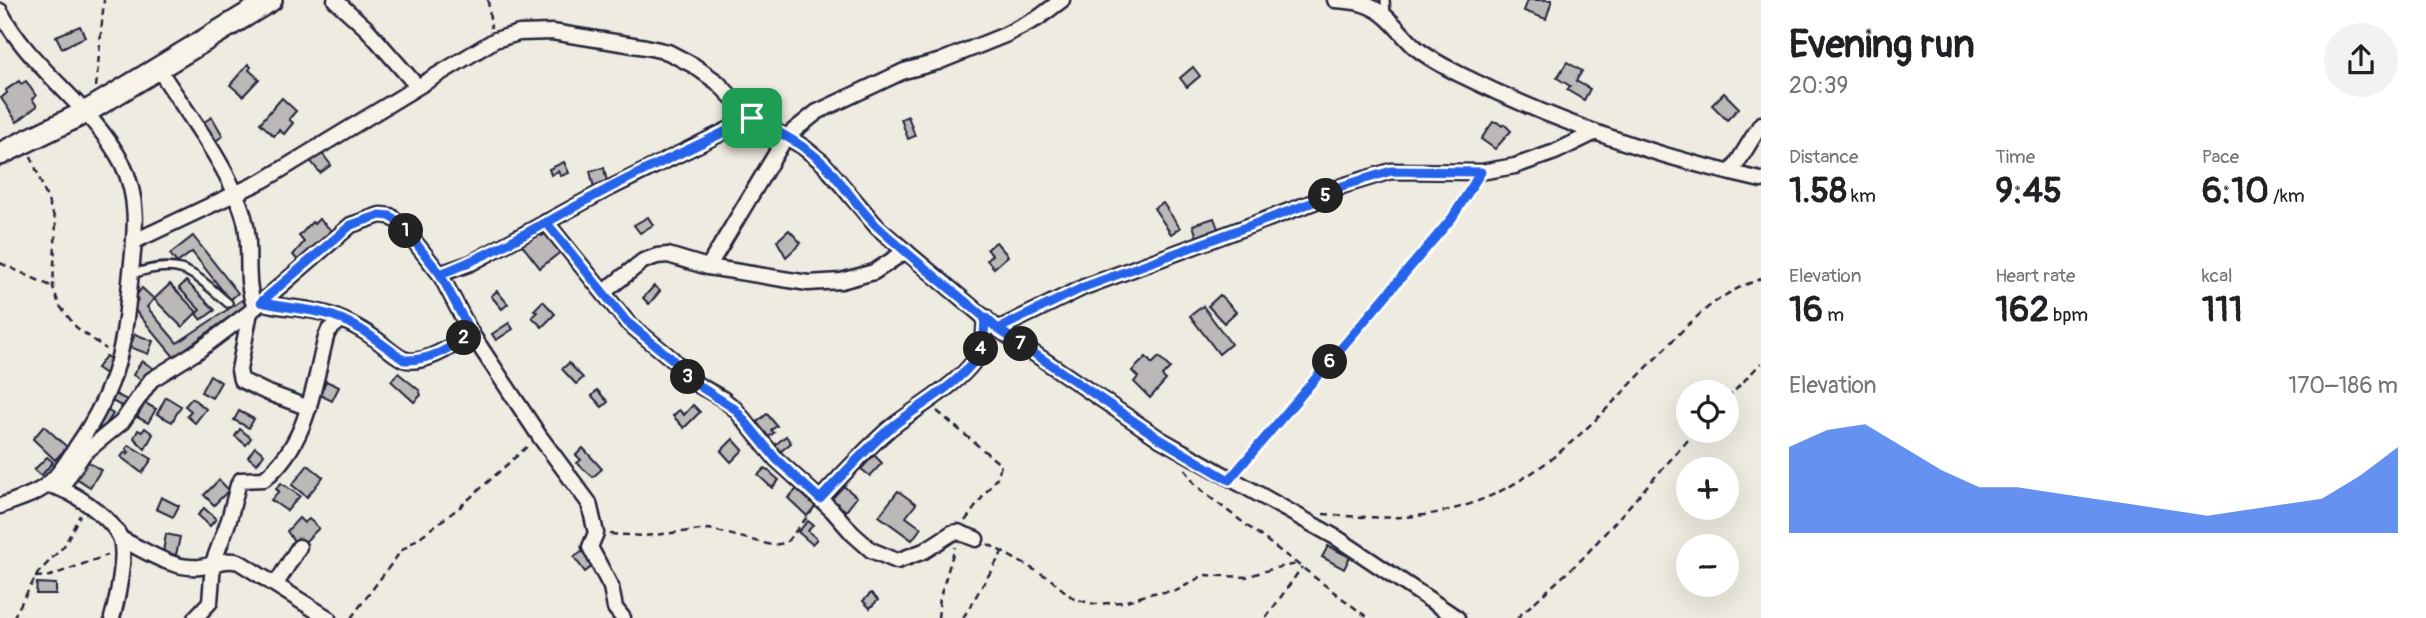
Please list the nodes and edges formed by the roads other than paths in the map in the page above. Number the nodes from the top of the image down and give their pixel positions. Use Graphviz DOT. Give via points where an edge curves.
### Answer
graph roads {
  1 [pos="271,0"];
  2 [pos="335,0"];
  3 [pos="1062,0"];
  4 [pos="1335,0"];
  5 [pos="1385,0"];
  6 [pos="0,10"];
  7 [pos="1386,16"];
  8 [pos="158,68"];
  9 [pos="417,86"];
  10 [pos="91,108"];
  11 [pos="752,118"];
  12 [pos="1761,124"];
  13 [pos="1594,133"];
  14 [pos="786,136"];
  15 [pos="0,154"];
  16 [pos="1731,173"];
  17 [pos="1761,180"];
  18 [pos="237,194"];
  19 [pos="546,222"];
  20 [pos="135,241"];
  21 [pos="906,251"];
  22 [pos="708,267"];
  23 [pos="131,274"];
  24 [pos="440,274"];
  25 [pos="604,292"];
  26 [pos="228,303"];
  27 [pos="256,307"];
  28 [pos="985,317"];
  29 [pos="341,320"];
  30 [pos="998,329"];
  31 [pos="471,333"];
  32 [pos="309,408"];
  33 [pos="55,486"];
  34 [pos="820,499"];
  35 [pos="0,506"];
  36 [pos="976,539"];
  37 [pos="121,546"];
  38 [pos="299,547"];
  39 [pos="213,563"];
  40 [pos="276,584"];
  41 [pos="113,618"];
  42 [pos="195,618"];
  43 [pos="328,618"];
  44 [pos="623,618"];
  45 [pos="1457,618"];
  1 -- 8 [label="street"];
  2 -- 9 [label="street"];
  3 -- 14 [label="street" via="1005,35 904,71 817,112"];
  4 -- 7 [label="street" via="1366,4"];
  5 -- 7 [label="lane"];
  6 -- 10 [label="street" via="37,65"];
  7 -- 13 [label="street" via="1436,62"];
  8 -- 10 [label="street"];
  8 -- 18 [label="street"];
  9 -- 11 [label="street" via="495,40 519,33 552,32 668,52 717,82"];
  9 -- 18 [label="street"];
  10 -- 15 [label="street"];
  10 -- 20 [label="street" via="122,165 136,212"];
  11 -- 14 [label="street"];
  11 -- 19 [label="street"];
  12 -- 16 [label="street"];
  13 -- 16 [label="street"];
  13 -- 30 [label="street" via="1535,160 1481,172 1371,175 1310,204 1084,287"];
  14 -- 21 [label="street" via="823,163 858,207"];
  14 -- 22 [label="street"];
  16 -- 17 [label="street"];
  18 -- 20 [label="street"];
  18 -- 27 [label="street" via="246,222 248,288"];
  19 -- 24 [label="street" via="471,263"];
  19 -- 25 [label="street"];
  20 -- 23 [label="street"];
  21 -- 22 [label="street" via="874,272 841,281 808,283"];
  21 -- 28 [label="street"];
  22 -- 25 [label="street" via="657,256"];
  23 -- 26 [label="lane" via="167,265 185,269"];
  23 -- 33 [label="street" via="121,359 107,396"];
  24 -- 27 [label="street" via="400,223 380,215 351,225"];
  24 -- 31 [label="street"];
  25 -- 34 [label="street" via="627,322 693,382 735,409 776,459"];
  27 -- 29 [label="street" via="326,314"];
  27 -- 32 [label="street" via="239,370 241,380"];
  27 -- 33 [label="street" via="151,380 122,422 84,453"];
  28 -- 30 [label="street"];
  28 -- 34 [label="street" via="981,350 972,363 868,448"];
  29 -- 31 [label="street" via="404,360 440,353"];
  29 -- 32 [label="street" via="326,337"];
  30 -- 45 [label="street" via="1160,439 1292,512"];
  31 -- 44 [label="street" via="589,503 596,533 590,547"];
  32 -- 39 [label="street" via="298,439 275,470 264,479 242,480 238,485"];
  33 -- 35 [label="street"];
  33 -- 37 [label="street" via="81,498"];
  34 -- 36 [label="street" via="853,534 886,559 912,556 952,533"];
  37 -- 39 [label="street" via="172,564 201,567"];
  37 -- 41 [label="street"];
  38 -- 40 [label="street"];
  39 -- 40 [label="street" via="239,562"];
  39 -- 42 [label="street" via="211,602"];
  40 -- 43 [label="street"];
}
